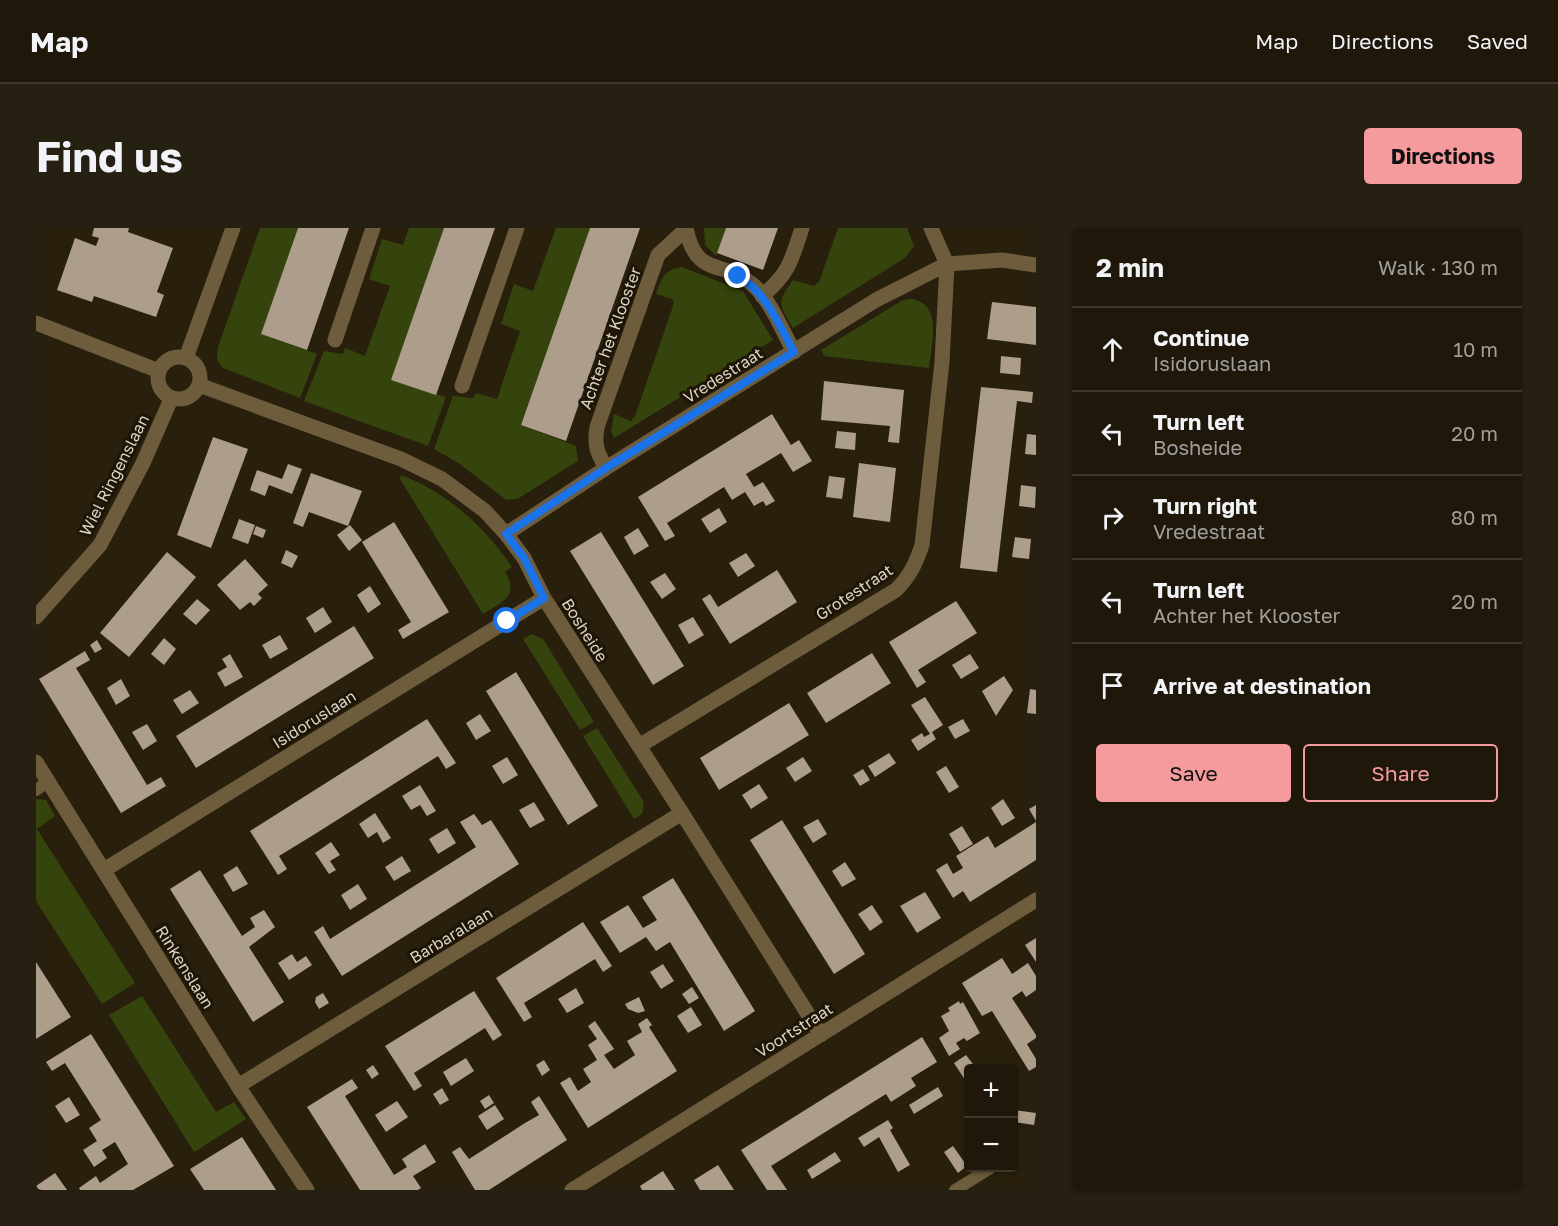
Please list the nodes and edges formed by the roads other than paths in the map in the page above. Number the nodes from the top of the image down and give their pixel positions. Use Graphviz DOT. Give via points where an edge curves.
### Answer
graph roads {
  1 [pos="233,228"];
  2 [pos="373,228"];
  3 [pos="517,228"];
  4 [pos="802,228"];
  5 [pos="931,228"];
  6 [pos="686,229"];
  7 [pos="947,264"];
  8 [pos="1036,264"];
  9 [pos="762,296"];
  10 [pos="36,323"];
  11 [pos="335,340"];
  12 [pos="794,352"];
  13 [pos="186,358"];
  14 [pos="159,370"];
  15 [pos="200,386"];
  16 [pos="462,386"];
  17 [pos="171,399"];
  18 [pos="606,468"];
  19 [pos="506,534"];
  20 [pos="544,598"];
  21 [pos="36,617"];
  22 [pos="639,746"];
  23 [pos="36,762"];
  24 [pos="42,786"];
  25 [pos="682,813"];
  26 [pos="104,870"];
  27 [pos="1036,900"];
  28 [pos="821,1035"];
  29 [pos="238,1086"];
  30 [pos="984,1172"];
  31 [pos="307,1190"];
  32 [pos="572,1190"];
  33 [pos="956,1190"];
  1 -- 13 [label="street"];
  2 -- 11 [label="street"];
  3 -- 16 [label="street"];
  4 -- 9 [label="street" via="789,267"];
  5 -- 7 [label="street"];
  6 -- 9 [label="street, Achter het Klooster" via="689,244 703,263 738,276"];
  6 -- 18 [label="street, Achter het Klooster" via="658,255 597,427 595,443"];
  7 -- 8 [label="street, Vredestraat" via="1002,260"];
  7 -- 12 [label="street, Vredestraat" via="876,300"];
  7 -- 22 [label="street, Grotestraat" via="942,362 922,545 908,578 896,590"];
  9 -- 12 [label="street, Achter het Klooster"];
  10 -- 14 [label="street"];
  12 -- 18 [label="street, Vredestraat"];
  13 -- 14 [label="street" via="170,359"];
  13 -- 15 [label="street" via="199,369"];
  14 -- 17 [label="street" via="159,387"];
  15 -- 17 [label="street" via="188,398"];
  15 -- 19 [label="street, Bosheide" via="425,470 459,490"];
  17 -- 21 [label="street, Wiel Ringenslaan" via="100,545"];
  18 -- 19 [label="street, Vredestraat"];
  19 -- 20 [label="street, Bosheide" via="524,558"];
  20 -- 22 [label="street, Bosheide"];
  20 -- 26 [label="street, Isidoruslaan"];
  22 -- 25 [label="street, Bosheide"];
  23 -- 24 [label="street, Rinkenslaan"];
  24 -- 26 [label="street, Rinkenslaan"];
  25 -- 28 [label="street, Bosheide"];
  25 -- 29 [label="street, Barbaralaan"];
  26 -- 29 [label="street, Rinkenslaan"];
  27 -- 28 [label="street, Voortstraat"];
  28 -- 32 [label="street, Voortstraat"];
  29 -- 31 [label="street, Rinkenslaan"];
  30 -- 33 [label="lane"];
}
